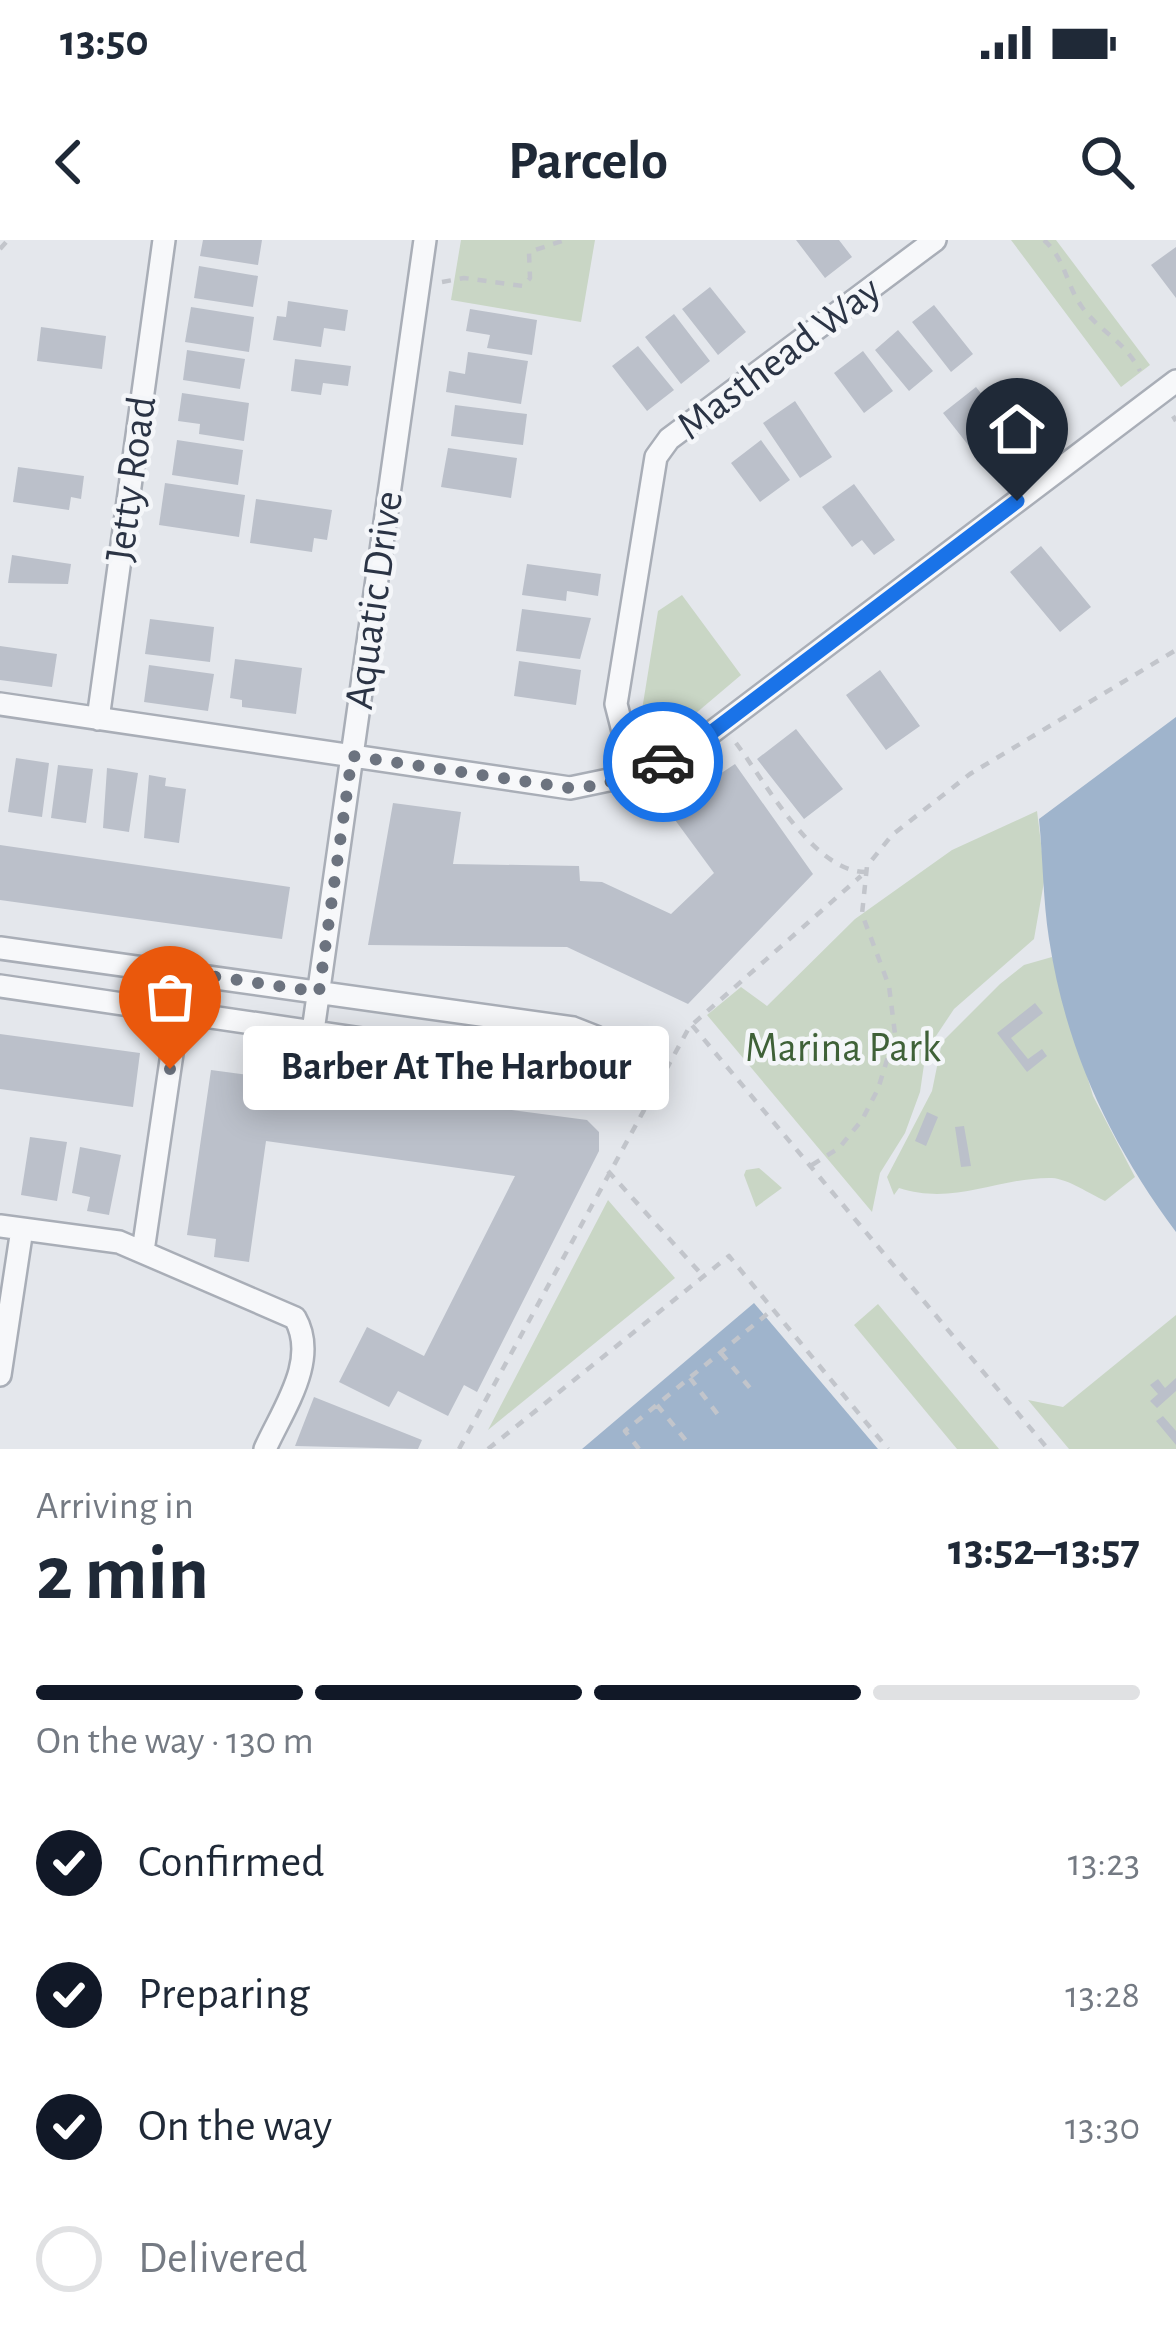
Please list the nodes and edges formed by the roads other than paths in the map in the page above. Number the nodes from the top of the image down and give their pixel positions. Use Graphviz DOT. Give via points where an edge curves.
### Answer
graph roads {
  1 [pos="164,240"];
  2 [pos="425,240"];
  3 [pos="935,240"];
  4 [pos="1176,381"];
  5 [pos="0,704"];
  6 [pos="98,718"];
  7 [pos="352,756"];
  8 [pos="642,772"];
  9 [pos="0,948"];
  10 [pos="184,972"];
  11 [pos="0,986"];
  12 [pos="319,992"];
  13 [pos="178,1012"];
  14 [pos="313,1031"];
  15 [pos="11,1228"];
  16 [pos="143,1251"];
  17 [pos="0,1375"];
  18 [pos="265,1449"];
  1 -- 6 [label="street, Jetty Road"];
  2 -- 7 [label="street, Aquatic Drive"];
  3 -- 8 [label="street, Masthead Way" via="669,439 656,457 616,704"];
  4 -- 8 [label="street" via="691,748"];
  5 -- 6 [label="street"];
  6 -- 7 [label="street"];
  7 -- 8 [label="street" via="570,788"];
  7 -- 12 [label="street, Aquatic Drive"];
  9 -- 10 [label="street"];
  10 -- 12 [label="street"];
  10 -- 13 [label="street"];
  11 -- 13 [label="street"];
  12 -- 14 [label="street, Aquatic Drive"];
  12 -- 14 [label="street" via="583,1030 596,1037 600,1060 580,1071"];
  13 -- 14 [label="street"];
  13 -- 16 [label="street"];
  15 -- 16 [label="street"];
  15 -- 17 [label="street"];
  16 -- 18 [label="street" via="295,1318 306,1356"];
}
